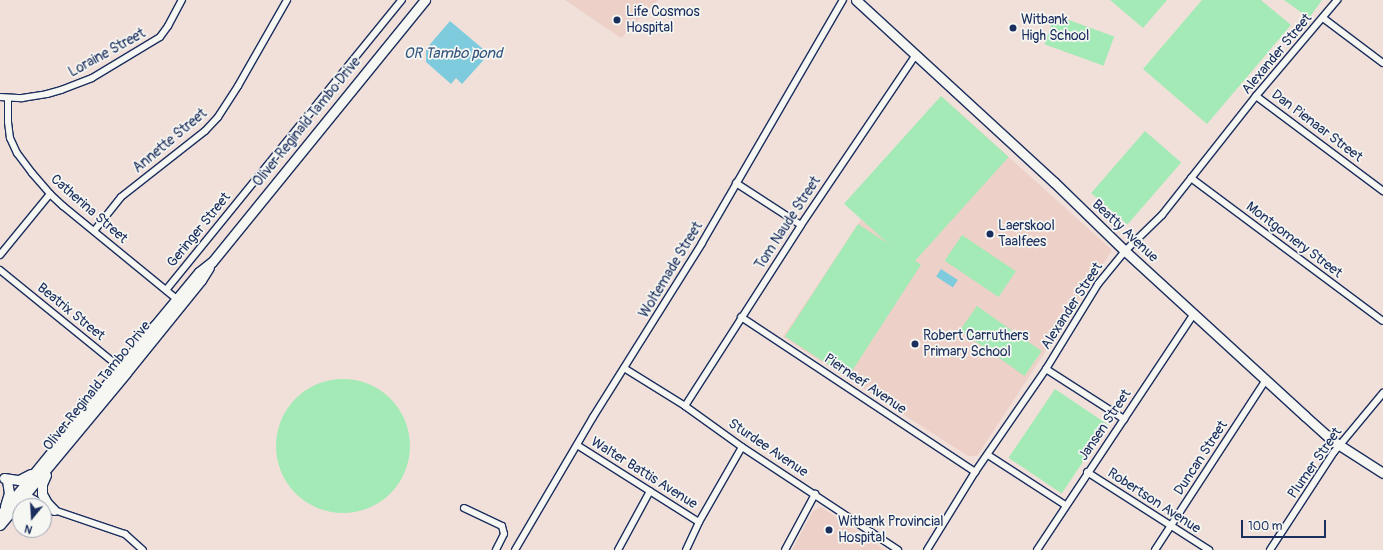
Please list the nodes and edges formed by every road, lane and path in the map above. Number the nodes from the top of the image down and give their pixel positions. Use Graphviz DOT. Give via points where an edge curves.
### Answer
graph roads {
  1 [pos="182,0"];
  2 [pos="287,0"];
  3 [pos="402,0"];
  4 [pos="425,0"];
  5 [pos="843,0"];
  6 [pos="856,0"];
  7 [pos="1337,0"];
  8 [pos="1323,18"];
  9 [pos="915,56"];
  10 [pos="1383,63"];
  11 [pos="1256,96"];
  12 [pos="0,97"];
  13 [pos="8,98"];
  14 [pos="1191,178"];
  15 [pos="736,183"];
  16 [pos="1383,191"];
  17 [pos="50,194"];
  18 [pos="801,225"];
  19 [pos="94,231"];
  20 [pos="1125,251"];
  21 [pos="0,255"];
  22 [pos="0,270"];
  23 [pos="166,290"];
  24 [pos="180,301"];
  25 [pos="1194,314"];
  26 [pos="741,317"];
  27 [pos="1383,321"];
  28 [pos="624,368"];
  29 [pos="1046,369"];
  30 [pos="124,370"];
  31 [pos="1266,380"];
  32 [pos="1383,393"];
  33 [pos="685,406"];
  34 [pos="1124,419"];
  35 [pos="577,445"];
  36 [pos="1340,446"];
  37 [pos="742,447"];
  38 [pos="988,455"];
  39 [pos="49,466"];
  40 [pos="35,472"];
  41 [pos="975,472"];
  42 [pos="1087,472"];
  43 [pos="1383,473"];
  44 [pos="650,491"];
  45 [pos="22,493"];
  46 [pos="815,494"];
  47 [pos="1065,505"];
  48 [pos="464,508"];
  49 [pos="54,510"];
  50 [pos="2,513"];
  51 [pos="699,522"];
  52 [pos="0,525"];
  53 [pos="1171,525"];
  54 [pos="143,550"];
  55 [pos="496,550"];
  56 [pos="515,550"];
  57 [pos="618,550"];
  58 [pos="686,550"];
  59 [pos="785,550"];
  60 [pos="898,550"];
  61 [pos="927,550"];
  62 [pos="1037,550"];
  63 [pos="1155,550"];
  64 [pos="1209,550"];
  65 [pos="1270,550"];
  1 -- 13 [label="street, Loraine Street" via="160,37 92,78 62,90"];
  2 -- 19 [label="street, Annette Street" via="218,117 205,131 121,197"];
  3 -- 23 [label="street, Geringer Street"];
  4 -- 24 [label="main road, Oliver Reginald Tambo Drive" via="212,262 199,272"];
  5 -- 15 [label="street, Woltemade Street"];
  6 -- 9 [label="main road, Beatty Avenue"];
  7 -- 8 [label="street, Alexander Street"];
  8 -- 10 [label="street"];
  8 -- 11 [label="street, Alexander Street"];
  9 -- 18 [label="street, Tom Naude Street"];
  9 -- 20 [label="main road, Beatty Avenue" via="1054,182"];
  11 -- 14 [label="street, Alexander Street"];
  11 -- 16 [label="street, Dan Pienaar Street"];
  12 -- 13 [label="street, Loraine Street"];
  13 -- 17 [label="street, Catherina Street" via="8,122 12,143"];
  14 -- 20 [label="street, Alexander Street" via="1162,215"];
  14 -- 27 [label="street, Montgomery Street"];
  15 -- 18 [label="street"];
  15 -- 28 [label="street, Woltemade Street"];
  17 -- 19 [label="street, Catherina Street"];
  17 -- 21 [label="street"];
  18 -- 26 [label="street, Tom Naude Street"];
  19 -- 23 [label="street, Catherina Street"];
  20 -- 25 [label="main road, Beatty Avenue"];
  20 -- 29 [label="street, Alexander Street" via="1098,284"];
  22 -- 30 [label="street, Beatrix Street"];
  23 -- 24 [label="street, Catherina Street"];
  24 -- 30 [label="main road, Oliver Reginald Tambo Drive"];
  25 -- 31 [label="main road, Beatty Avenue"];
  25 -- 34 [label="street, Jansen Street"];
  26 -- 33 [label="street, Tom Naude Street"];
  26 -- 41 [label="street, Pierneef Avenue"];
  28 -- 33 [label="street, Sturdee Avenue"];
  28 -- 35 [label="street, Woltemade Street"];
  29 -- 34 [label="street"];
  29 -- 38 [label="street, Alexander Street"];
  30 -- 39 [label="main road, Oliver Reginald Tambo Drive"];
  30 -- 40 [label="main road, Oliver Reginald Tambo Drive"];
  31 -- 36 [label="main road, Beatty Avenue"];
  31 -- 53 [label="street, Duncan Street"];
  32 -- 36 [label="street, Plumer Street"];
  33 -- 37 [label="street, Sturdee Avenue"];
  34 -- 42 [label="street, Jansen Street"];
  35 -- 44 [label="street, Walter Battis Avenue"];
  35 -- 56 [label="street, Woltemade Street"];
  36 -- 43 [label="main road, Beatty Avenue"];
  36 -- 65 [label="street, Plumer Street"];
  37 -- 46 [label="street, Sturdee Avenue"];
  37 -- 51 [label="street"];
  38 -- 41 [label="street, Alexander Street"];
  38 -- 47 [label="street"];
  39 -- 45 [label="main road, Oliver Reginald Tambo Drive"];
  39 -- 49 [label="main road" via="41,491"];
  40 -- 45 [label="main road, Oliver Reginald Tambo Drive"];
  40 -- 50 [label="main road" via="19,480 5,479 9,493"];
  41 -- 61 [label="street, Alexander Street"];
  42 -- 47 [label="street, Jansen Street"];
  42 -- 53 [label="street, Robertson Avenue"];
  44 -- 51 [label="street, Walter Battis Avenue"];
  44 -- 57 [label="street"];
  45 -- 49 [label="street"];
  45 -- 50 [label="main road, Oliver Reginald Tambo Drive"];
  45 -- 52 [label="main road, Oliver Reginald Tambo Drive"];
  46 -- 59 [label="street"];
  46 -- 60 [label="street, Sturdee Avenue"];
  47 -- 62 [label="street, Jansen Street"];
  48 -- 55 [label="street" via="502,526 504,534"];
  49 -- 54 [label="street" via="125,534"];
  51 -- 58 [label="street"];
  53 -- 63 [label="street, Duncan Street"];
  53 -- 64 [label="street, Robertson Avenue"];
}
